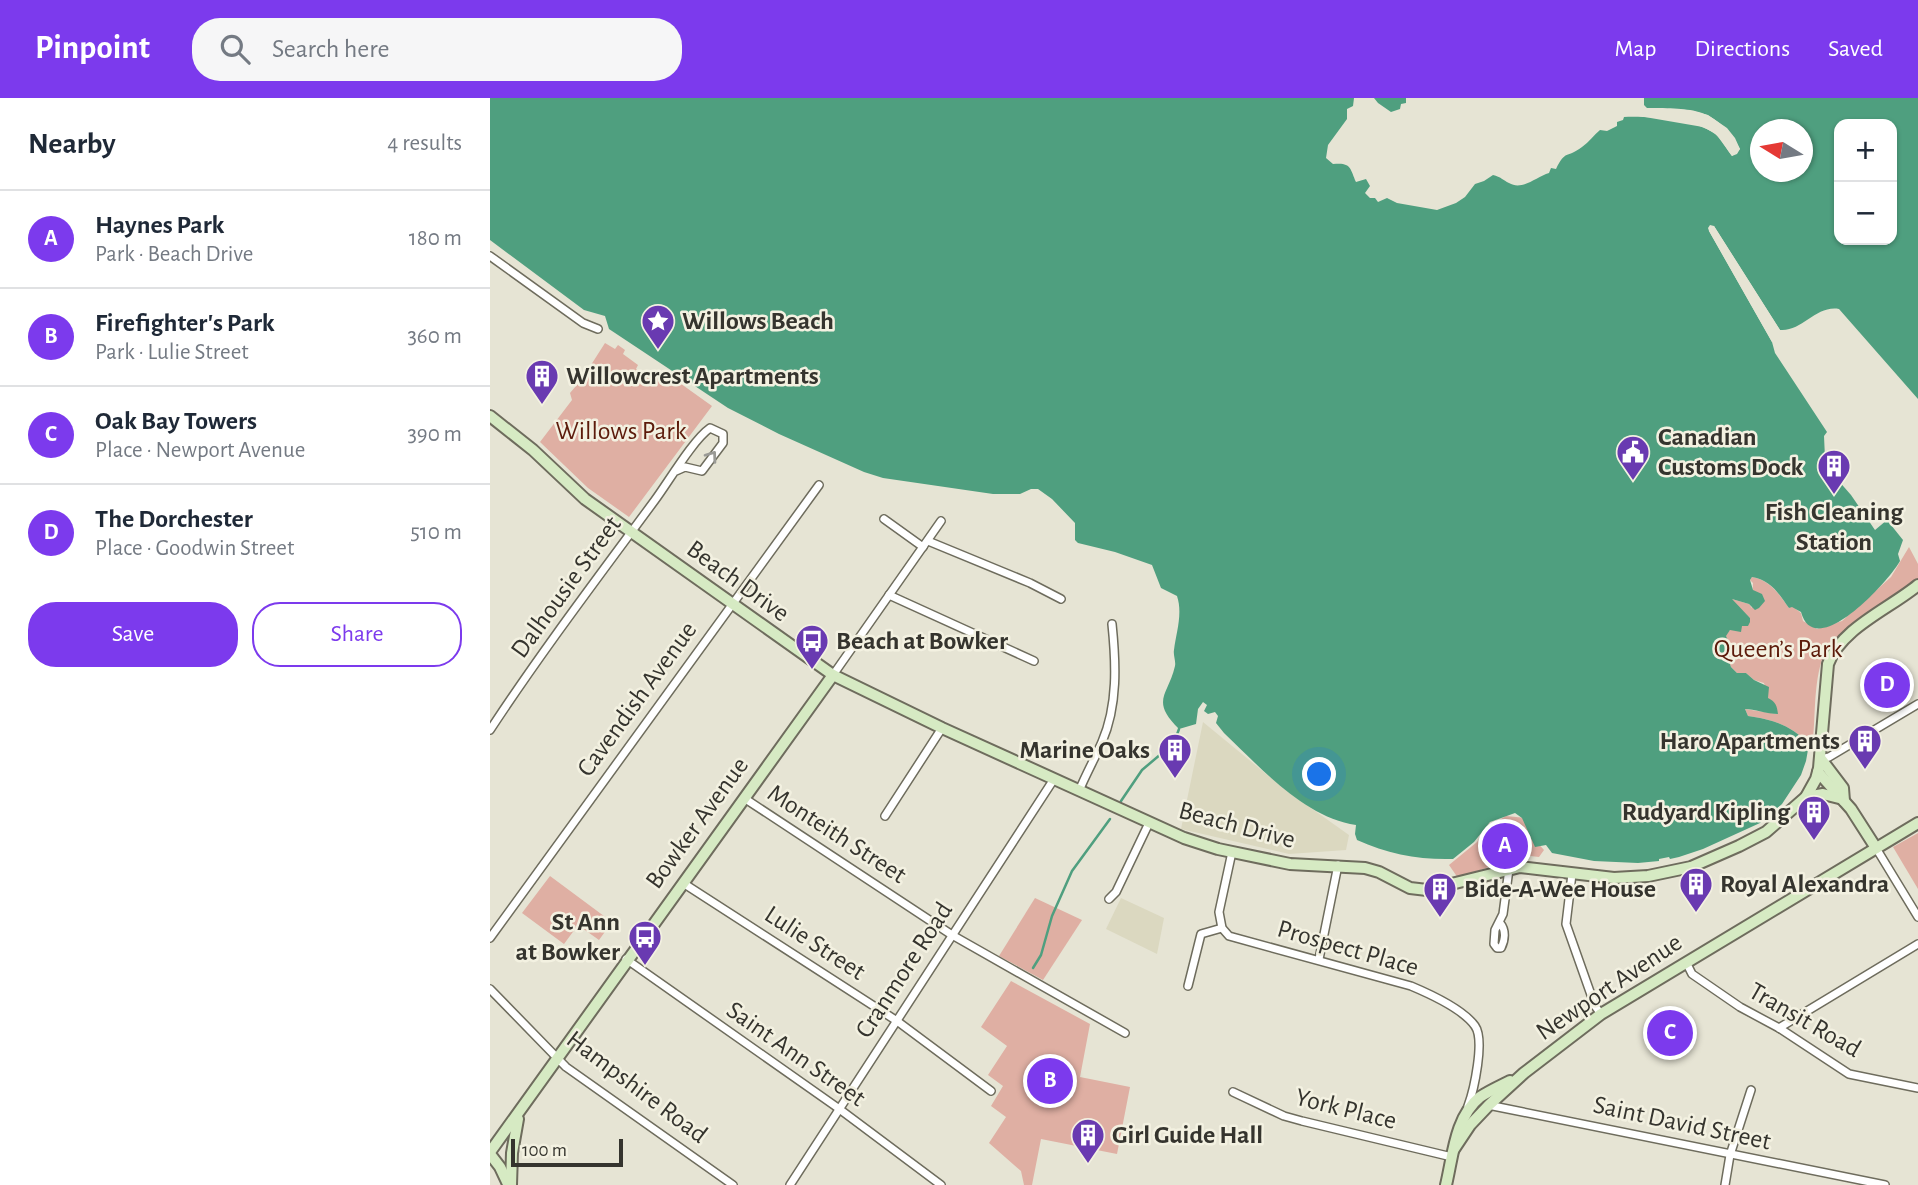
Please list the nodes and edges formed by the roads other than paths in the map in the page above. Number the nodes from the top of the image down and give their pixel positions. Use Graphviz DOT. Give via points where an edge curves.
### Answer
graph roads {
  1 [pos="490,256"];
  2 [pos="598,329"];
  3 [pos="490,416"];
  4 [pos="677,471"];
  5 [pos="819,485"];
  6 [pos="884,519"];
  7 [pos="941,522"];
  8 [pos="631,532"];
  9 [pos="925,544"];
  10 [pos="1918,585"];
  11 [pos="889,594"];
  12 [pos="1061,599"];
  13 [pos="731,605"];
  14 [pos="1112,624"];
  15 [pos="1034,661"];
  16 [pos="833,675"];
  17 [pos="1918,704"];
  18 [pos="942,728"];
  19 [pos="490,730"];
  20 [pos="1821,759"];
  21 [pos="1818,772"];
  22 [pos="1054,779"];
  23 [pos="1079,791"];
  24 [pos="1806,797"];
  25 [pos="744,798"];
  26 [pos="1844,801"];
  27 [pos="885,816"];
  28 [pos="1149,823"];
  29 [pos="1918,823"];
  30 [pos="1876,848"];
  31 [pos="1232,852"];
  32 [pos="1338,865"];
  33 [pos="1508,869"];
  34 [pos="1573,874"];
  35 [pos="683,883"];
  36 [pos="1110,899"];
  37 [pos="1918,917"];
  38 [pos="1500,923"];
  39 [pos="1222,928"];
  40 [pos="952,935"];
  41 [pos="490,938"];
  42 [pos="1918,944"];
  43 [pos="1318,959"];
  44 [pos="626,960"];
  45 [pos="1686,962"];
  46 [pos="1188,986"];
  47 [pos="490,989"];
  48 [pos="1601,1014"];
  49 [pos="897,1021"];
  50 [pos="1779,1028"];
  51 [pos="1125,1033"];
  52 [pos="558,1058"];
  53 [pos="1524,1073"];
  54 [pos="1918,1088"];
  55 [pos="1751,1090"];
  56 [pos="991,1091"];
  57 [pos="1233,1092"];
  58 [pos="1473,1101"];
  59 [pos="1489,1105"];
  60 [pos="838,1108"];
  61 [pos="520,1112"];
  62 [pos="490,1153"];
  63 [pos="1453,1153"];
  64 [pos="1730,1155"];
  65 [pos="490,1163"];
  66 [pos="508,1181"];
  67 [pos="733,1185"];
  68 [pos="790,1185"];
  69 [pos="941,1185"];
  70 [pos="1446,1185"];
  71 [pos="1725,1185"];
  72 [pos="1885,1185"];
  1 -- 2 [label="street"];
  3 -- 8 [label="main road, Beach Drive" via="585,499"];
  4 -- 4 [label="street, Dalhousie Street, one-way" via="689,467 702,471 723,443 723,434 708,429"];
  4 -- 8 [label="street, Dalhousie Street"];
  5 -- 13 [label="street, Cavendish Avenue"];
  6 -- 9 [label="street"];
  7 -- 9 [label="street, Bowker Avenue"];
  8 -- 13 [label="main road, Beach Drive"];
  8 -- 19 [label="street, Dalhousie Street"];
  9 -- 11 [label="street, Bowker Avenue"];
  9 -- 12 [label="street"];
  10 -- 20 [label="main road, Beach Drive" via="1835,648 1828,664"];
  11 -- 15 [label="street"];
  11 -- 16 [label="street, Bowker Avenue"];
  13 -- 16 [label="main road, Beach Drive"];
  13 -- 41 [label="street, Cavendish Avenue"];
  14 -- 23 [label="street" via="1112,711"];
  16 -- 18 [label="main road, Beach Drive"];
  16 -- 25 [label="main road, Bowker Avenue"];
  17 -- 20 [label="street"];
  18 -- 22 [label="main road, Beach Drive"];
  18 -- 27 [label="street"];
  20 -- 21 [label="main road, Beach Drive"];
  20 -- 26 [label="main road" via="1843,788"];
  21 -- 24 [label="main road, Beach Drive"];
  21 -- 26 [label="main road"];
  22 -- 23 [label="main road, Beach Drive"];
  22 -- 40 [label="street, Cranmore Road"];
  23 -- 28 [label="main road, Beach Drive"];
  24 -- 26 [label="main road" via="1826,794"];
  24 -- 34 [label="main road, Beach Drive" via="1759,836 1691,867 1631,877"];
  25 -- 35 [label="main road, Bowker Avenue"];
  25 -- 40 [label="street, Monteith Street"];
  26 -- 30 [label="main road"];
  28 -- 31 [label="main road, Beach Drive"];
  28 -- 36 [label="street"];
  29 -- 30 [label="main road, Newport Avenue"];
  30 -- 37 [label="street"];
  30 -- 45 [label="main road, Newport Avenue"];
  31 -- 32 [label="main road, Beach Drive" via="1290,864"];
  31 -- 39 [label="street" via="1219,912"];
  32 -- 33 [label="main road, Beach Drive" via="1375,871 1410,888 1427,890"];
  32 -- 43 [label="street"];
  33 -- 34 [label="main road, Beach Drive" via="1529,867"];
  33 -- 38 [label="street"];
  34 -- 48 [label="street" via="1566,924"];
  35 -- 44 [label="main road, Bowker Avenue"];
  35 -- 49 [label="street, Lulie Street"];
  39 -- 43 [label="street, Prospect Place" via="1237,939"];
  39 -- 46 [label="street" via="1201,934"];
  40 -- 49 [label="street, Cranmore Road"];
  40 -- 51 [label="street, Monteith Street"];
  42 -- 50 [label="street"];
  43 -- 58 [label="street, Prospect Place" via="1411,986 1475,1026 1479,1051"];
  44 -- 52 [label="main road, Bowker Avenue"];
  44 -- 60 [label="street, Saint Ann Street"];
  45 -- 48 [label="main road, Newport Avenue"];
  45 -- 50 [label="street, Transit Road" via="1692,974"];
  47 -- 52 [label="street, Hampshire Road"];
  48 -- 53 [label="main road, Newport Avenue"];
  49 -- 56 [label="street, Lulie Street"];
  49 -- 60 [label="street, Cranmore Road"];
  50 -- 54 [label="street, Transit Road" via="1849,1073"];
  52 -- 61 [label="main road, Bowker Avenue"];
  52 -- 67 [label="street, Hampshire Road"];
  53 -- 58 [label="main road"];
  53 -- 59 [label="main road, Newport Avenue"];
  55 -- 64 [label="street"];
  57 -- 63 [label="street, York Place" via="1302,1121"];
  58 -- 59 [label="street, Saint David Street"];
  58 -- 63 [label="main road"];
  59 -- 63 [label="main road, Newport Avenue"];
  59 -- 64 [label="street, Saint David Street"];
  60 -- 68 [label="street, Cranmore Road"];
  60 -- 69 [label="street, Saint Ann Street"];
  61 -- 62 [label="main road, Bowker Avenue"];
  61 -- 66 [label="main road"];
  62 -- 66 [label="main road"];
  63 -- 70 [label="main road"];
  64 -- 71 [label="street"];
  64 -- 72 [label="street, Saint David Street"];
  65 -- 66 [label="street"];
}
